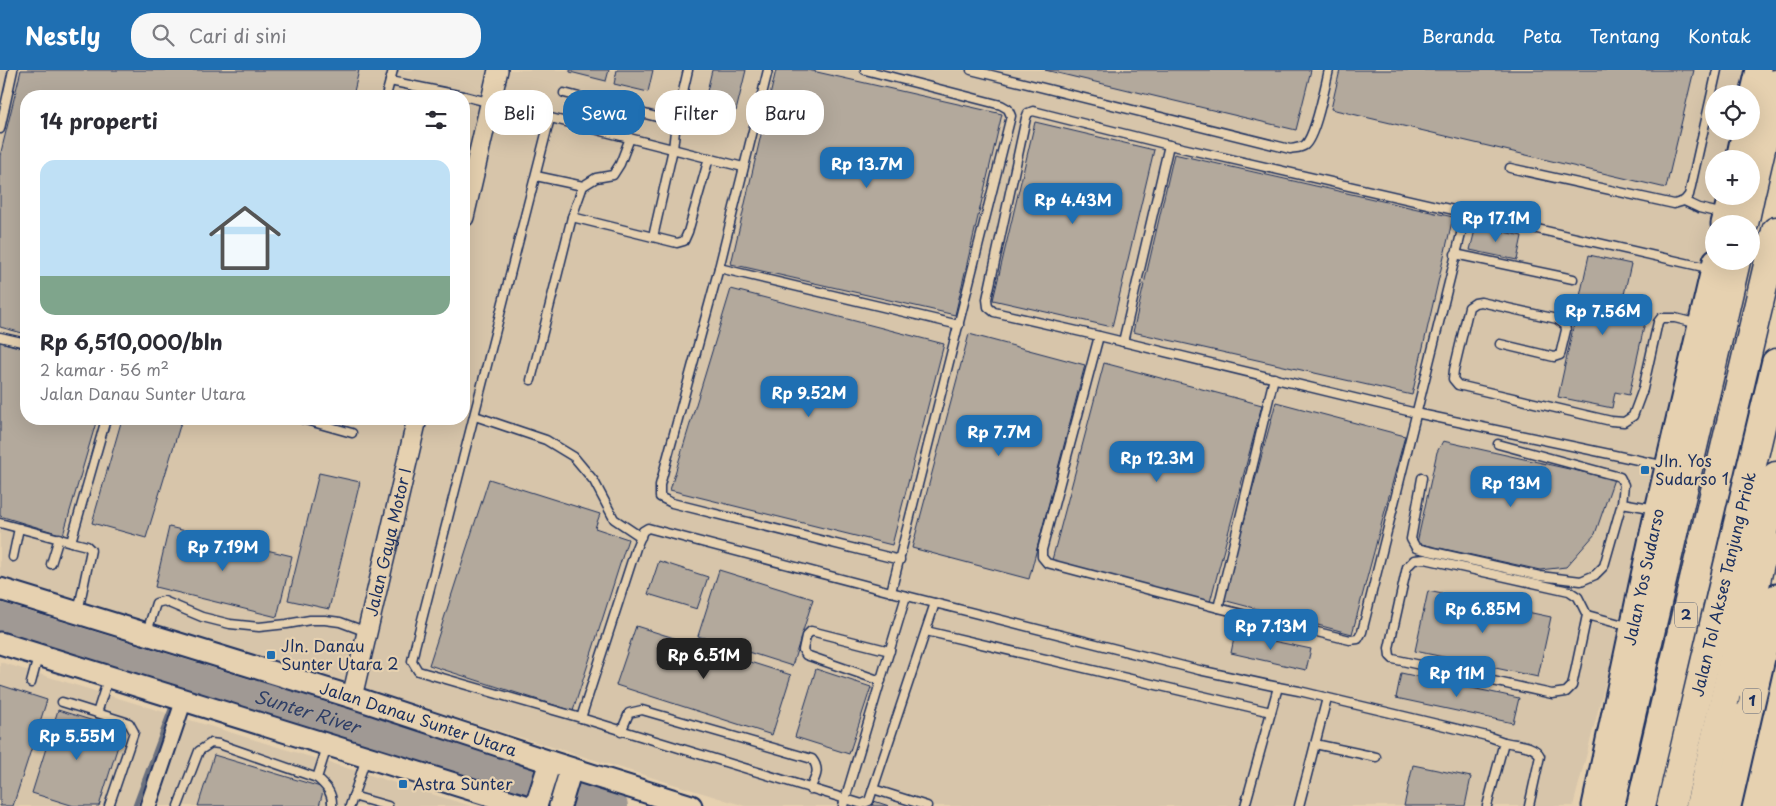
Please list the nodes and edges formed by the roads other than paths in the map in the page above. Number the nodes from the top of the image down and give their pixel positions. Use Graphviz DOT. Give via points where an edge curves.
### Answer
graph roads {
  1 [pos="13,70"];
  2 [pos="393,70"];
  3 [pos="498,70"];
  4 [pos="688,70"];
  5 [pos="768,70"];
  6 [pos="865,70"];
  7 [pos="971,70"];
  8 [pos="1329,70"];
  9 [pos="1717,70"];
  10 [pos="1759,70"];
  11 [pos="390,81"];
  12 [pos="1776,84"];
  13 [pos="1755,85"];
  14 [pos="388,90"];
  15 [pos="434,90"];
  16 [pos="493,90"];
  17 [pos="683,90"];
  18 [pos="470,98"];
  19 [pos="485,102"];
  20 [pos="553,119"];
  21 [pos="485,125"];
  22 [pos="0,129"];
  23 [pos="546,135"];
  24 [pos="675,135"];
  25 [pos="630,138"];
  26 [pos="1169,145"];
  27 [pos="673,149"];
  28 [pos="1760,153"];
  29 [pos="708,158"];
  30 [pos="743,167"];
  31 [pos="1510,168"];
  32 [pos="536,176"];
  33 [pos="582,186"];
  34 [pos="470,191"];
  35 [pos="1684,201"];
  36 [pos="1741,205"];
  37 [pos="1466,214"];
  38 [pos="1731,215"];
  39 [pos="572,217"];
  40 [pos="1776,231"];
  41 [pos="653,237"];
  42 [pos="1455,254"];
  43 [pos="1705,261"];
  44 [pos="719,268"];
  45 [pos="1720,270"];
  46 [pos="1721,270"];
  47 [pos="1573,278"];
  48 [pos="1701,325"];
  49 [pos="959,326"];
  50 [pos="1099,336"];
  51 [pos="0,337"];
  52 [pos="20,342"];
  53 [pos="1123,342"];
  54 [pos="1500,344"];
  55 [pos="1776,363"];
  56 [pos="1274,378"];
  57 [pos="531,380"];
  58 [pos="1416,413"];
  59 [pos="475,416"];
  60 [pos="104,425"];
  61 [pos="323,425"];
  62 [pos="416,425"];
  63 [pos="352,433"];
  64 [pos="1498,444"];
  65 [pos="1668,467"];
  66 [pos="1776,476"];
  67 [pos="1422,478"];
  68 [pos="1622,503"];
  69 [pos="1658,510"];
  70 [pos="0,523"];
  71 [pos="19,528"];
  72 [pos="641,536"];
  73 [pos="59,538"];
  74 [pos="1776,538"];
  75 [pos="71,542"];
  76 [pos="13,557"];
  77 [pos="900,560"];
  78 [pos="51,564"];
  79 [pos="0,589"];
  80 [pos="891,592"];
  81 [pos="906,596"];
  82 [pos="1776,597"];
  83 [pos="934,603"];
  84 [pos="1218,608"];
  85 [pos="78,613"];
  86 [pos="1587,615"];
  87 [pos="1632,627"];
  88 [pos="926,631"];
  89 [pos="368,632"];
  90 [pos="147,634"];
  91 [pos="0,643"];
  92 [pos="890,651"];
  93 [pos="39,655"];
  94 [pos="108,677"];
  95 [pos="881,681"];
  96 [pos="31,683"];
  97 [pos="1278,687"];
  98 [pos="352,696"];
  99 [pos="177,697"];
  100 [pos="1327,698"];
  101 [pos="62,702"];
  102 [pos="1271,712"];
  103 [pos="97,713"];
  104 [pos="581,718"];
  105 [pos="620,732"];
  106 [pos="1504,742"];
  107 [pos="328,744"];
  108 [pos="1315,744"];
  109 [pos="367,756"];
  110 [pos="1376,757"];
  111 [pos="548,768"];
  112 [pos="569,774"];
  113 [pos="317,778"];
  114 [pos="810,789"];
  115 [pos="873,789"];
  116 [pos="353,796"];
  117 [pos="844,802"];
  118 [pos="533,803"];
  119 [pos="560,804"];
  120 [pos="862,805"];
  121 [pos="1599,805"];
  122 [pos="110,806"];
  123 [pos="148,806"];
  124 [pos="178,806"];
  125 [pos="332,806"];
  126 [pos="350,806"];
  127 [pos="388,806"];
  128 [pos="691,806"];
  129 [pos="926,806"];
  130 [pos="1244,806"];
  131 [pos="1299,806"];
  132 [pos="1488,806"];
  133 [pos="1529,806"];
  134 [pos="1640,806"];
  135 [pos="1671,806"];
  136 [pos="1700,806"];
  137 [pos="1714,806"];
  138 [pos="1728,806"];
  1 -- 22 [label="lane"];
  2 -- 11 [label="lane"];
  3 -- 16 [label="street"];
  4 -- 17 [label="lane"];
  5 -- 30 [label="lane"];
  6 -- 49 [label="lane" via="1001,105 1011,116"];
  7 -- 8 [label="lane" via="1290,148 1303,147 1311,136"];
  9 -- 35 [label="lane"];
  10 -- 13 [label="highway"];
  11 -- 14 [label="lane"];
  11 -- 15 [label="lane"];
  12 -- 28 [label="highway"];
  18 -- 19 [label="lane"];
  20 -- 25 [label="lane"];
  21 -- 34 [label="street"];
  23 -- 32 [label="lane"];
  24 -- 27 [label="lane"];
  25 -- 27 [label="lane"];
  25 -- 33 [label="lane" via="613,175 596,178"];
  26 -- 37 [label="lane"];
  26 -- 50 [label="lane" via="1033,111 1026,118 987,299 988,308"];
  26 -- 53 [label="lane"];
  27 -- 29 [label="lane"];
  27 -- 41 [label="lane"];
  29 -- 30 [label="lane"];
  29 -- 41 [label="lane" via="684,241 677,243"];
  30 -- 44 [label="lane"];
  31 -- 35 [label="lane" via="1674,204"];
  32 -- 33 [label="lane"];
  32 -- 59 [label="lane"];
  33 -- 39 [label="lane"];
  35 -- 38 [label="lane"];
  36 -- 38 [label="highway"];
  37 -- 42 [label="lane"];
  37 -- 43 [label="lane"];
  39 -- 41 [label="lane"];
  39 -- 57 [label="lane"];
  40 -- 134 [label="highway, Jalan Tol Akses Tanjung Priok / 2"];
  42 -- 47 [label="lane"];
  42 -- 58 [label="lane"];
  44 -- 49 [label="lane"];
  44 -- 77 [label="lane" via="660,486 660,497 672,503"];
  45 -- 48 [label="highway, Jalan Yos Sudarso"];
  46 -- 121 [label="highway"];
  48 -- 54 [label="lane" via="1675,318 1662,318 1658,322 1643,389 1632,416 1624,422 1458,385 1453,379 1454,370 1469,307 1474,302 1557,320 1565,325 1560,355 1554,357"];
  48 -- 65 [label="highway, Jalan Yos Sudarso"];
  49 -- 77 [label="lane"];
  50 -- 53 [label="lane"];
  50 -- 84 [label="lane" via="1042,557 1047,563"];
  51 -- 52 [label="lane"];
  53 -- 56 [label="lane"];
  55 -- 135 [label="highway, Jalan Tol Akses Tanjung Priok / 2"];
  56 -- 58 [label="lane"];
  56 -- 84 [label="lane"];
  58 -- 65 [label="lane"];
  58 -- 84 [label="lane" via="1358,639 1350,640"];
  59 -- 72 [label="lane" via="546,440 574,456 594,481 614,519"];
  59 -- 104 [label="lane" via="412,661 418,671"];
  60 -- 75 [label="lane"];
  61 -- 63 [label="lane"];
  62 -- 89 [label="street, Jalan Gaya Motor I"];
  64 -- 68 [label="lane" via="1620,477 1624,485"];
  65 -- 69 [label="highway, Jalan Yos Sudarso"];
  66 -- 136 [label="highway"];
  67 -- 68 [label="lane" via="1411,539 1416,548 1540,576 1581,581 1595,575 1604,566"];
  68 -- 69 [label="lane"];
  69 -- 87 [label="highway, Jalan Yos Sudarso"];
  70 -- 71 [label="lane"];
  71 -- 73 [label="lane"];
  71 -- 76 [label="lane"];
  72 -- 80 [label="lane" via="643,531 652,528"];
  72 -- 104 [label="lane"];
  73 -- 75 [label="lane"];
  73 -- 78 [label="lane"];
  74 -- 137 [label="lane"];
  75 -- 85 [label="lane" via="91,550"];
  77 -- 80 [label="lane"];
  79 -- 85 [label="main road, Jalan Danau Sunter Utara"];
  80 -- 81 [label="lane"];
  81 -- 83 [label="lane"];
  81 -- 92 [label="lane"];
  82 -- 138 [label="highway, 1"];
  83 -- 88 [label="lane"];
  83 -- 97 [label="lane"];
  85 -- 90 [label="main road, Jalan Danau Sunter Utara"];
  86 -- 86 [label="lane" via="1572,686 1566,692 1552,694 1390,656 1407,567 1414,560 1425,559 1569,591 1578,597"];
  86 -- 87 [label="lane"];
  87 -- 121 [label="highway, Jalan Yos Sudarso"];
  88 -- 102 [label="lane"];
  88 -- 115 [label="lane"];
  89 -- 90 [label="lane" via="325,620 259,628 230,624 164,601 156,603"];
  89 -- 98 [label="street, Jalan Gaya Motor I"];
  90 -- 98 [label="main road, Jalan Danau Sunter Utara"];
  91 -- 93 [label="main road"];
  92 -- 95 [label="lane"];
  92 -- 95 [label="lane" via="811,631 806,636 803,650 806,655"];
  93 -- 94 [label="main road"];
  93 -- 96 [label="lane"];
  94 -- 99 [label="main road"];
  94 -- 103 [label="lane"];
  95 -- 117 [label="lane"];
  97 -- 100 [label="lane"];
  97 -- 102 [label="lane"];
  98 -- 111 [label="main road, Jalan Danau Sunter Utara"];
  99 -- 107 [label="main road"];
  99 -- 123 [label="street"];
  100 -- 106 [label="lane"];
  100 -- 108 [label="lane"];
  101 -- 103 [label="lane"];
  102 -- 130 [label="lane"];
  103 -- 122 [label="lane" via="129,723 134,732"];
  104 -- 105 [label="lane"];
  105 -- 114 [label="lane"];
  105 -- 114 [label="lane" via="629,713 642,710 812,758 817,764 817,773"];
  106 -- 132 [label="lane"];
  106 -- 133 [label="lane" via="1533,748 1540,756"];
  107 -- 109 [label="main road"];
  107 -- 113 [label="lane"];
  108 -- 110 [label="lane"];
  108 -- 131 [label="lane"];
  109 -- 116 [label="lane"];
  109 -- 118 [label="main road"];
  111 -- 112 [label="main road, Jalan Danau Sunter Utara"];
  111 -- 118 [label="main road"];
  112 -- 119 [label="main road"];
  112 -- 128 [label="main road, Jalan Danau Sunter Utara"];
  113 -- 124 [label="lane" via="211,743 198,751"];
  113 -- 125 [label="lane" via="329,790"];
  114 -- 117 [label="lane"];
  115 -- 120 [label="lane" via="869,801"];
  115 -- 129 [label="lane"];
  116 -- 126 [label="lane"];
  116 -- 127 [label="lane"];
  117 -- 120 [label="lane"];
}
